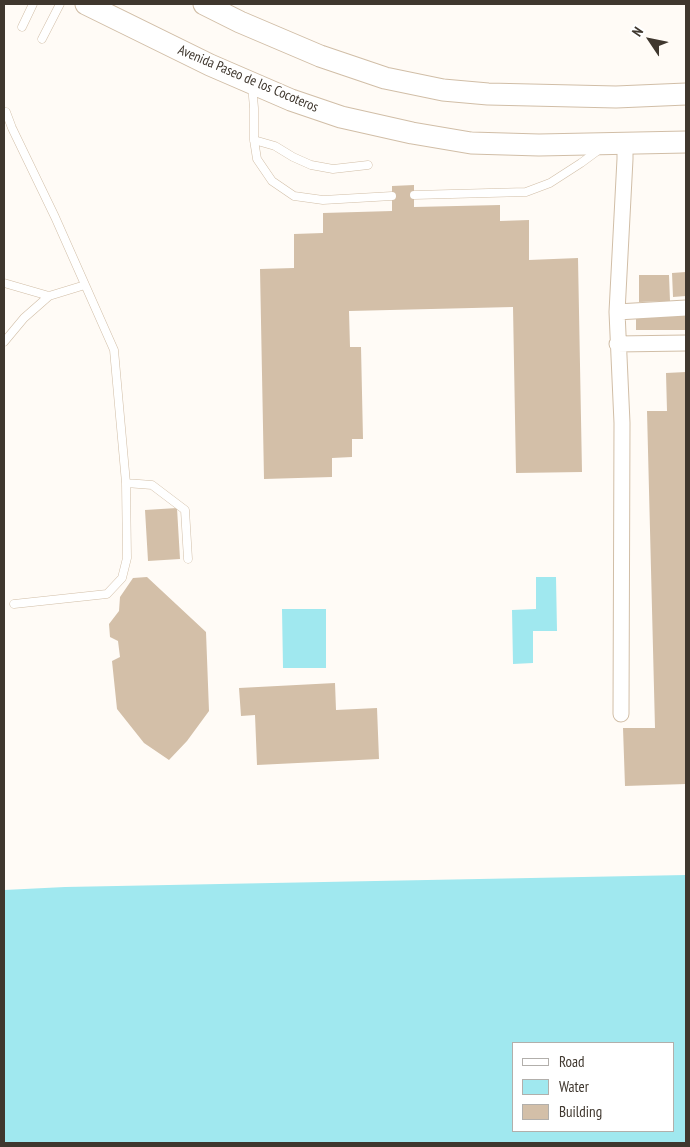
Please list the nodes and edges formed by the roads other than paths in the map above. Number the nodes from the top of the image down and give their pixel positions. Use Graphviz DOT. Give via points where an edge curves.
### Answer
graph roads {
  1 [pos="34,4"];
  2 [pos="60,4"];
  3 [pos="86,4"];
  4 [pos="204,4"];
  5 [pos="22,27"];
  6 [pos="42,39"];
  7 [pos="251,83"];
  8 [pos="686,94"];
  9 [pos="6,112"];
  10 [pos="254,140"];
  11 [pos="686,142"];
  12 [pos="616,144"];
  13 [pos="368,165"];
  14 [pos="414,195"];
  15 [pos="392,196"];
  16 [pos="4,283"];
  17 [pos="85,284"];
  18 [pos="49,296"];
  19 [pos="686,308"];
  20 [pos="617,312"];
  21 [pos="4,342"];
  22 [pos="686,343"];
  23 [pos="617,344"];
  24 [pos="126,483"];
  25 [pos="188,558"];
  26 [pos="14,604"];
  27 [pos="621,714"];
  1 -- 5 [label="lane"];
  2 -- 6 [label="lane"];
  3 -- 7 [label="main road, Avenida Paseo de los Cocoteros"];
  4 -- 8 [label="main road" via="320,56 385,78 443,90 498,95 616,97"];
  7 -- 10 [label="lane"];
  7 -- 12 [label="main road, Avenida Paseo de los Cocoteros" via="340,117 471,143"];
  9 -- 17 [label="lane"];
  10 -- 13 [label="lane" via="275,146 311,165 333,169"];
  10 -- 15 [label="lane" via="257,159 272,181 294,196 323,200"];
  11 -- 12 [label="main road, Avenida Paseo de los Cocoteros"];
  12 -- 14 [label="lane" via="550,183 526,192"];
  12 -- 20 [label="street" via="625,159"];
  16 -- 18 [label="lane"];
  17 -- 18 [label="lane"];
  17 -- 24 [label="lane" via="114,350"];
  18 -- 21 [label="lane"];
  19 -- 20 [label="street"];
  20 -- 23 [label="street"];
  22 -- 23 [label="street"];
  23 -- 27 [label="street" via="622,423"];
  24 -- 25 [label="lane" via="152,485 185,510"];
  24 -- 26 [label="lane" via="127,558 122,578 107,594"];
}
